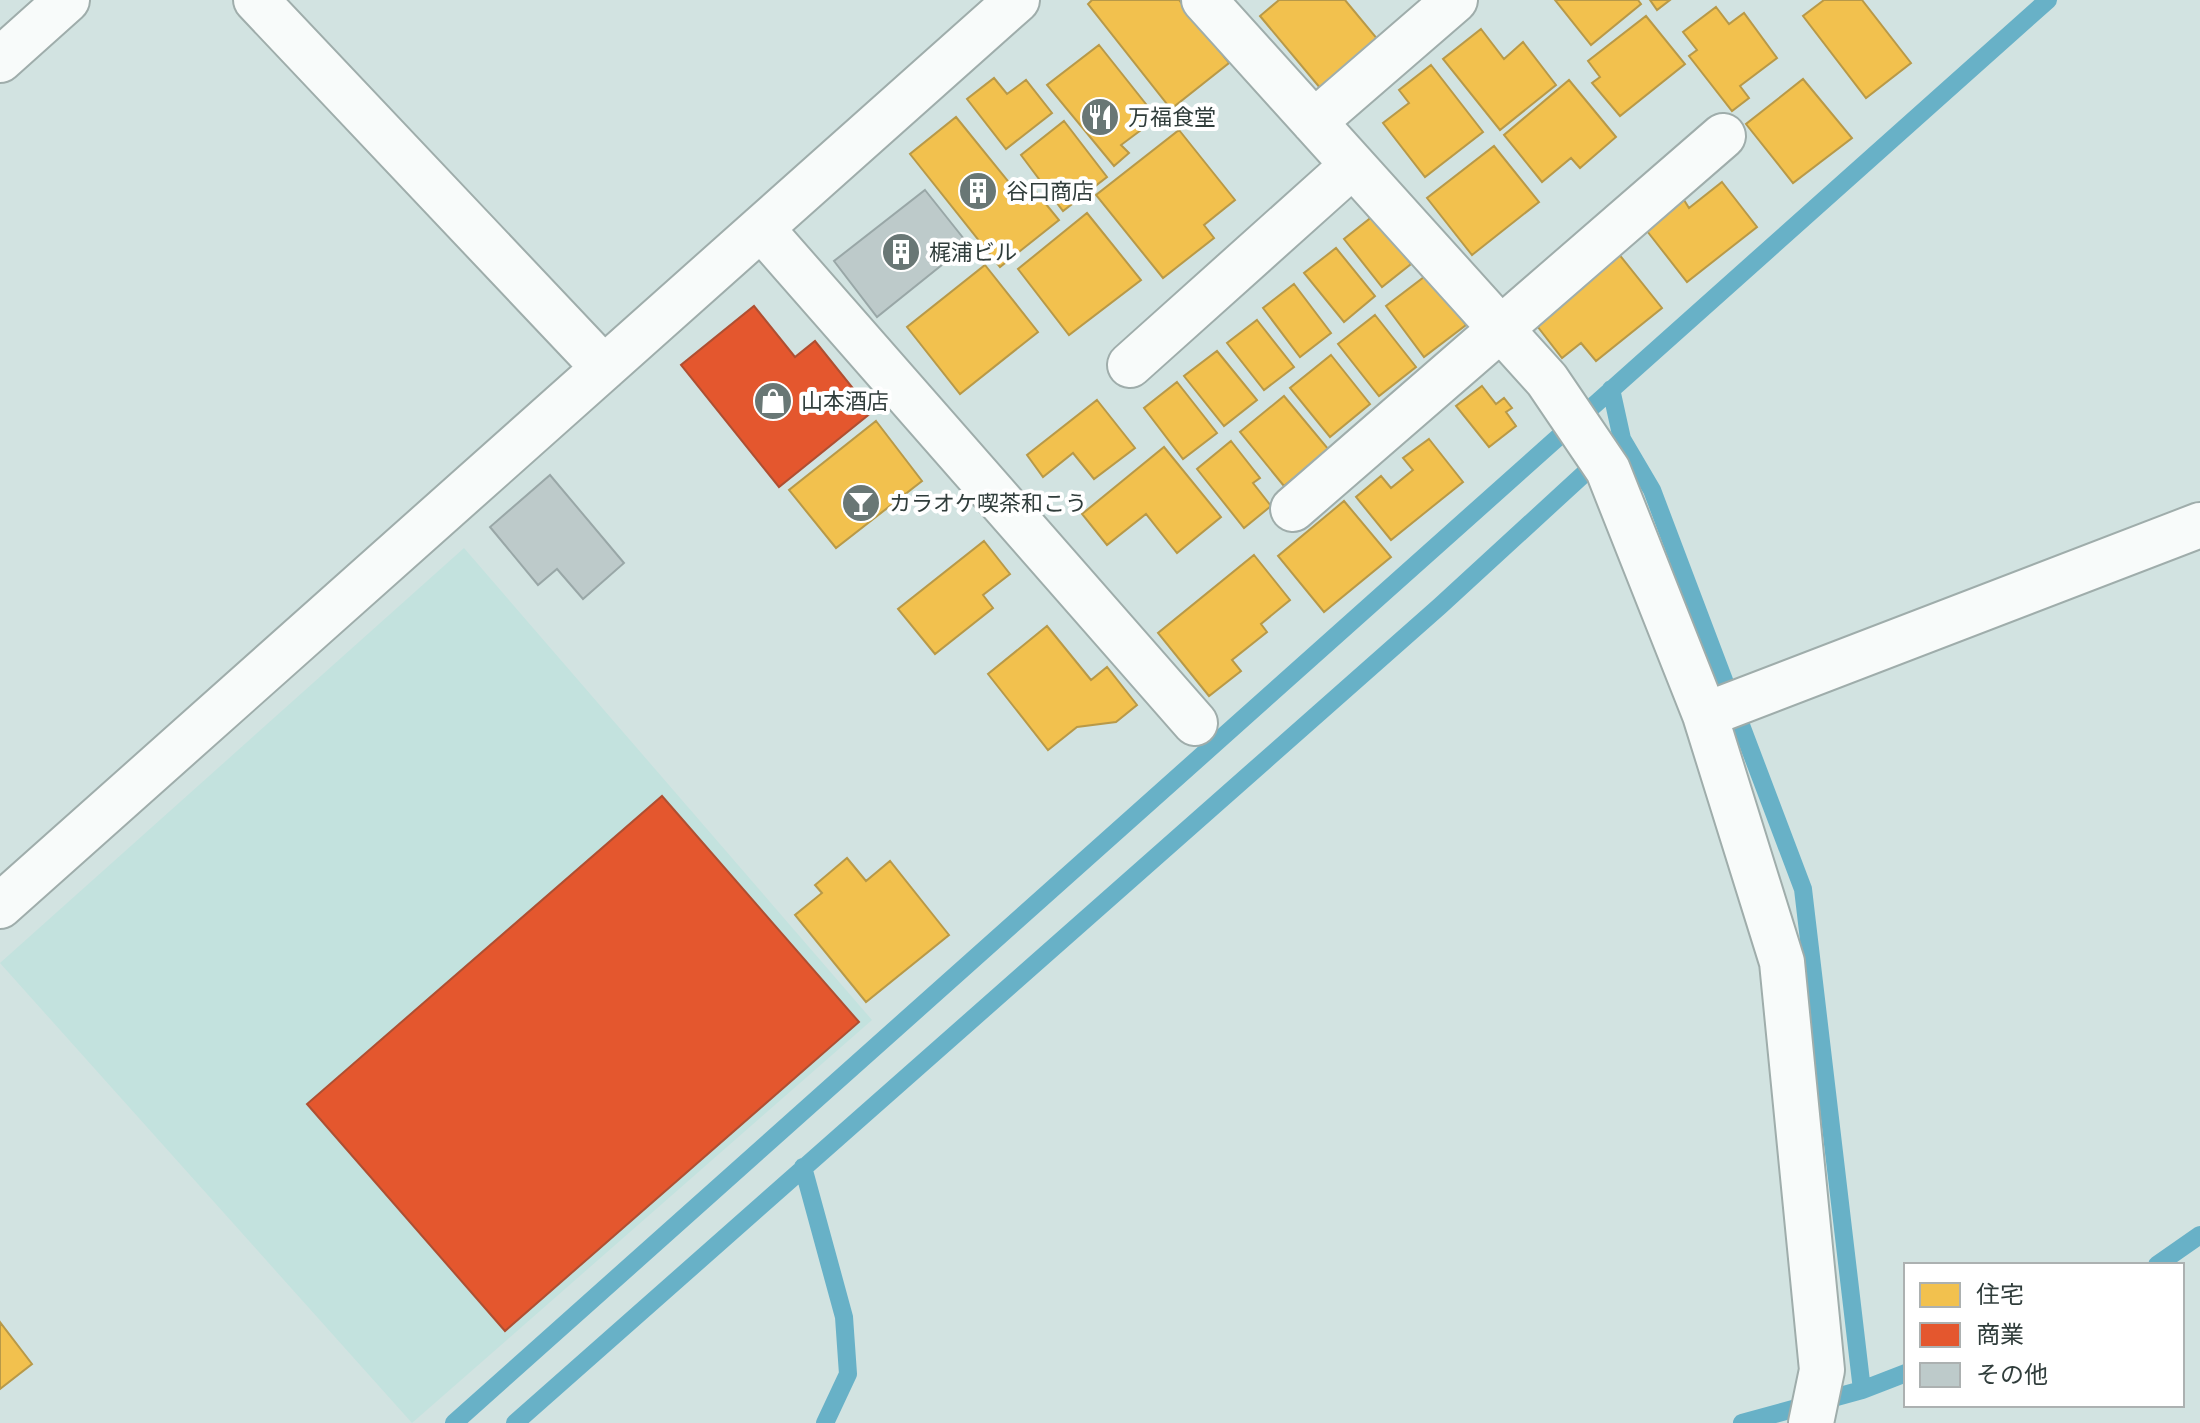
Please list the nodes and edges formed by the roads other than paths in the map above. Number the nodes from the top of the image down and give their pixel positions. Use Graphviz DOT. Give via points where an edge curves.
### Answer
graph roads {
  1 [pos="67,0"];
  2 [pos="256,0"];
  3 [pos="1017,0"];
  4 [pos="1455,0"];
  5 [pos="1223,6"];
  6 [pos="0,60"];
  7 [pos="1314,122"];
  8 [pos="1723,136"];
  9 [pos="1353,165"];
  10 [pos="761,228"];
  11 [pos="1501,329"];
  12 [pos="1130,365"];
  13 [pos="604,368"];
  14 [pos="1293,509"];
  15 [pos="2200,525"];
  16 [pos="1705,715"];
  17 [pos="1195,723"];
  18 [pos="0,906"];
  19 [pos="1811,1423"];
  1 -- 6 [label="street"];
  2 -- 13 [label="street"];
  3 -- 10 [label="street"];
  4 -- 7 [label="street"];
  5 -- 7 [label="street"];
  7 -- 9 [label="street"];
  8 -- 11 [label="street"];
  9 -- 11 [label="street"];
  9 -- 12 [label="street"];
  10 -- 13 [label="street"];
  10 -- 17 [label="street"];
  11 -- 14 [label="street"];
  11 -- 16 [label="street" via="1547,380 1608,470"];
  13 -- 18 [label="street"];
  15 -- 16 [label="street"];
  16 -- 19 [label="street" via="1782,962 1822,1370"];
}
